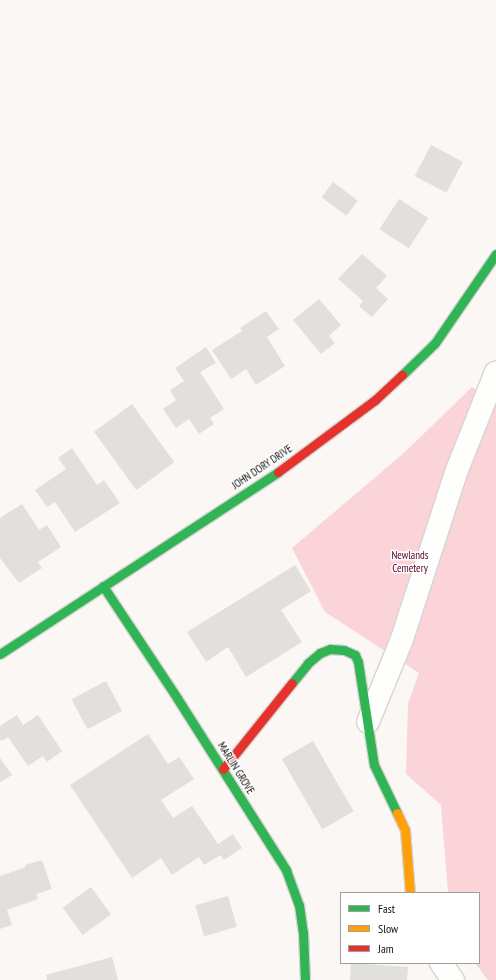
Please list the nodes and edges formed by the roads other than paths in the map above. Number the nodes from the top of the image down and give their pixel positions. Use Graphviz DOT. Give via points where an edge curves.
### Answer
graph roads {
  1 [pos="496,254"];
  2 [pos="496,372"];
  3 [pos="103,586"];
  4 [pos="0,654"];
  5 [pos="368,722"];
  6 [pos="222,769"];
  7 [pos="410,892"];
  8 [pos="442,964"];
  9 [pos="305,980"];
  10 [pos="453,980"];
  1 -- 3 [label="street, JOHN DORY DRIVE" via="435,343 375,400 294,461"];
  2 -- 5 [label="street" via="457,470 402,639"];
  3 -- 4 [label="street, JOHN DORY DRIVE"];
  3 -- 6 [label="street, MARLIN GROVE"];
  5 -- 6 [label="street" via="355,655 344,650 330,649 308,663"];
  5 -- 7 [label="street" via="374,766 405,830"];
  6 -- 9 [label="street, MARLIN GROVE" via="291,881 299,905 303,932"];
  8 -- 10 [label="street"];
}
